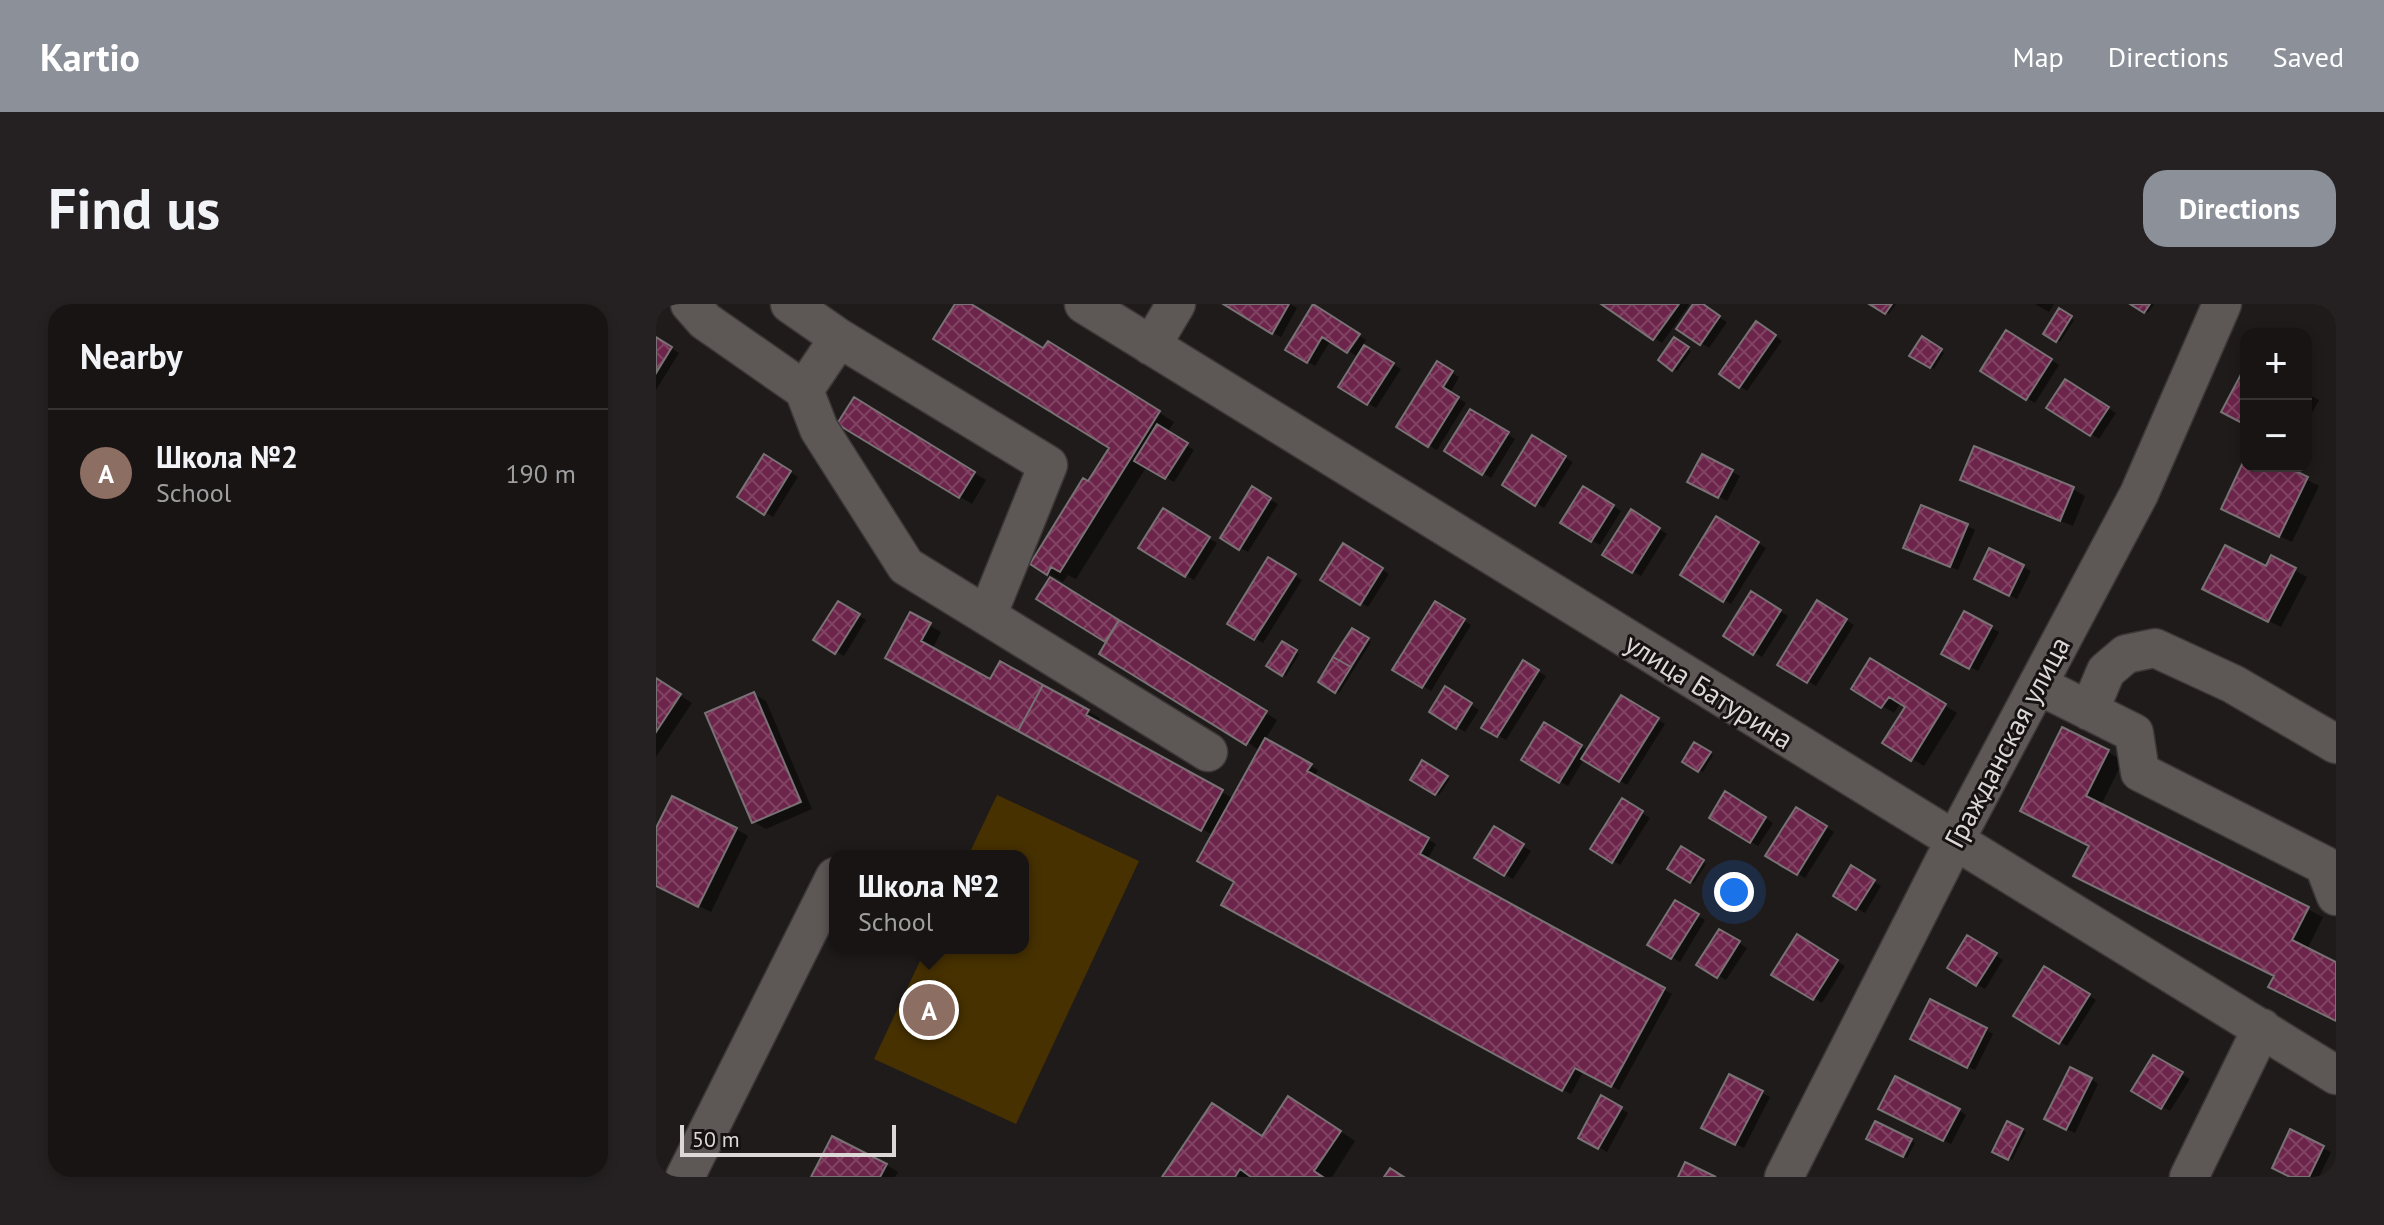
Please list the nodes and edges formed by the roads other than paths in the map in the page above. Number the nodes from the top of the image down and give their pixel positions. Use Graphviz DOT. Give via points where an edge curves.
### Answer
graph roads {
  1 [pos="690,304"];
  2 [pos="790,304"];
  3 [pos="1084,304"];
  4 [pos="1176,304"];
  5 [pos="2222,304"];
  6 [pos="839,338"];
  7 [pos="1151,346"];
  8 [pos="804,390"];
  9 [pos="987,616"];
  10 [pos="2038,685"];
  11 [pos="2089,711"];
  12 [pos="2336,744"];
  13 [pos="1208,752"];
  14 [pos="1954,842"];
  15 [pos="829,889"];
  16 [pos="2336,896"];
  17 [pos="2262,1028"];
  18 [pos="2336,1075"];
  19 [pos="685,1177"];
  20 [pos="1784,1177"];
  21 [pos="2189,1177"];
  1 -- 8 [label="street" via="705,321"];
  2 -- 6 [label="street"];
  3 -- 7 [label="street, улица Батурина"];
  4 -- 7 [label="street"];
  5 -- 10 [label="street, Гражданская улица" via="2139,494"];
  6 -- 8 [label="street"];
  6 -- 9 [label="street" via="1048,465"];
  7 -- 14 [label="street, улица Батурина"];
  8 -- 9 [label="street" via="819,429 906,566"];
  9 -- 13 [label="street"];
  10 -- 11 [label="street"];
  10 -- 14 [label="street, Гражданская улица"];
  11 -- 12 [label="street" via="2106,671 2126,654 2155,648 2233,684"];
  11 -- 16 [label="street" via="2134,733 2140,772 2324,865"];
  14 -- 17 [label="street, улица Батурина"];
  14 -- 20 [label="street, Гражданская улица"];
  15 -- 19 [label="street"];
  17 -- 18 [label="street, улица Батурина"];
  17 -- 21 [label="street"];
}
